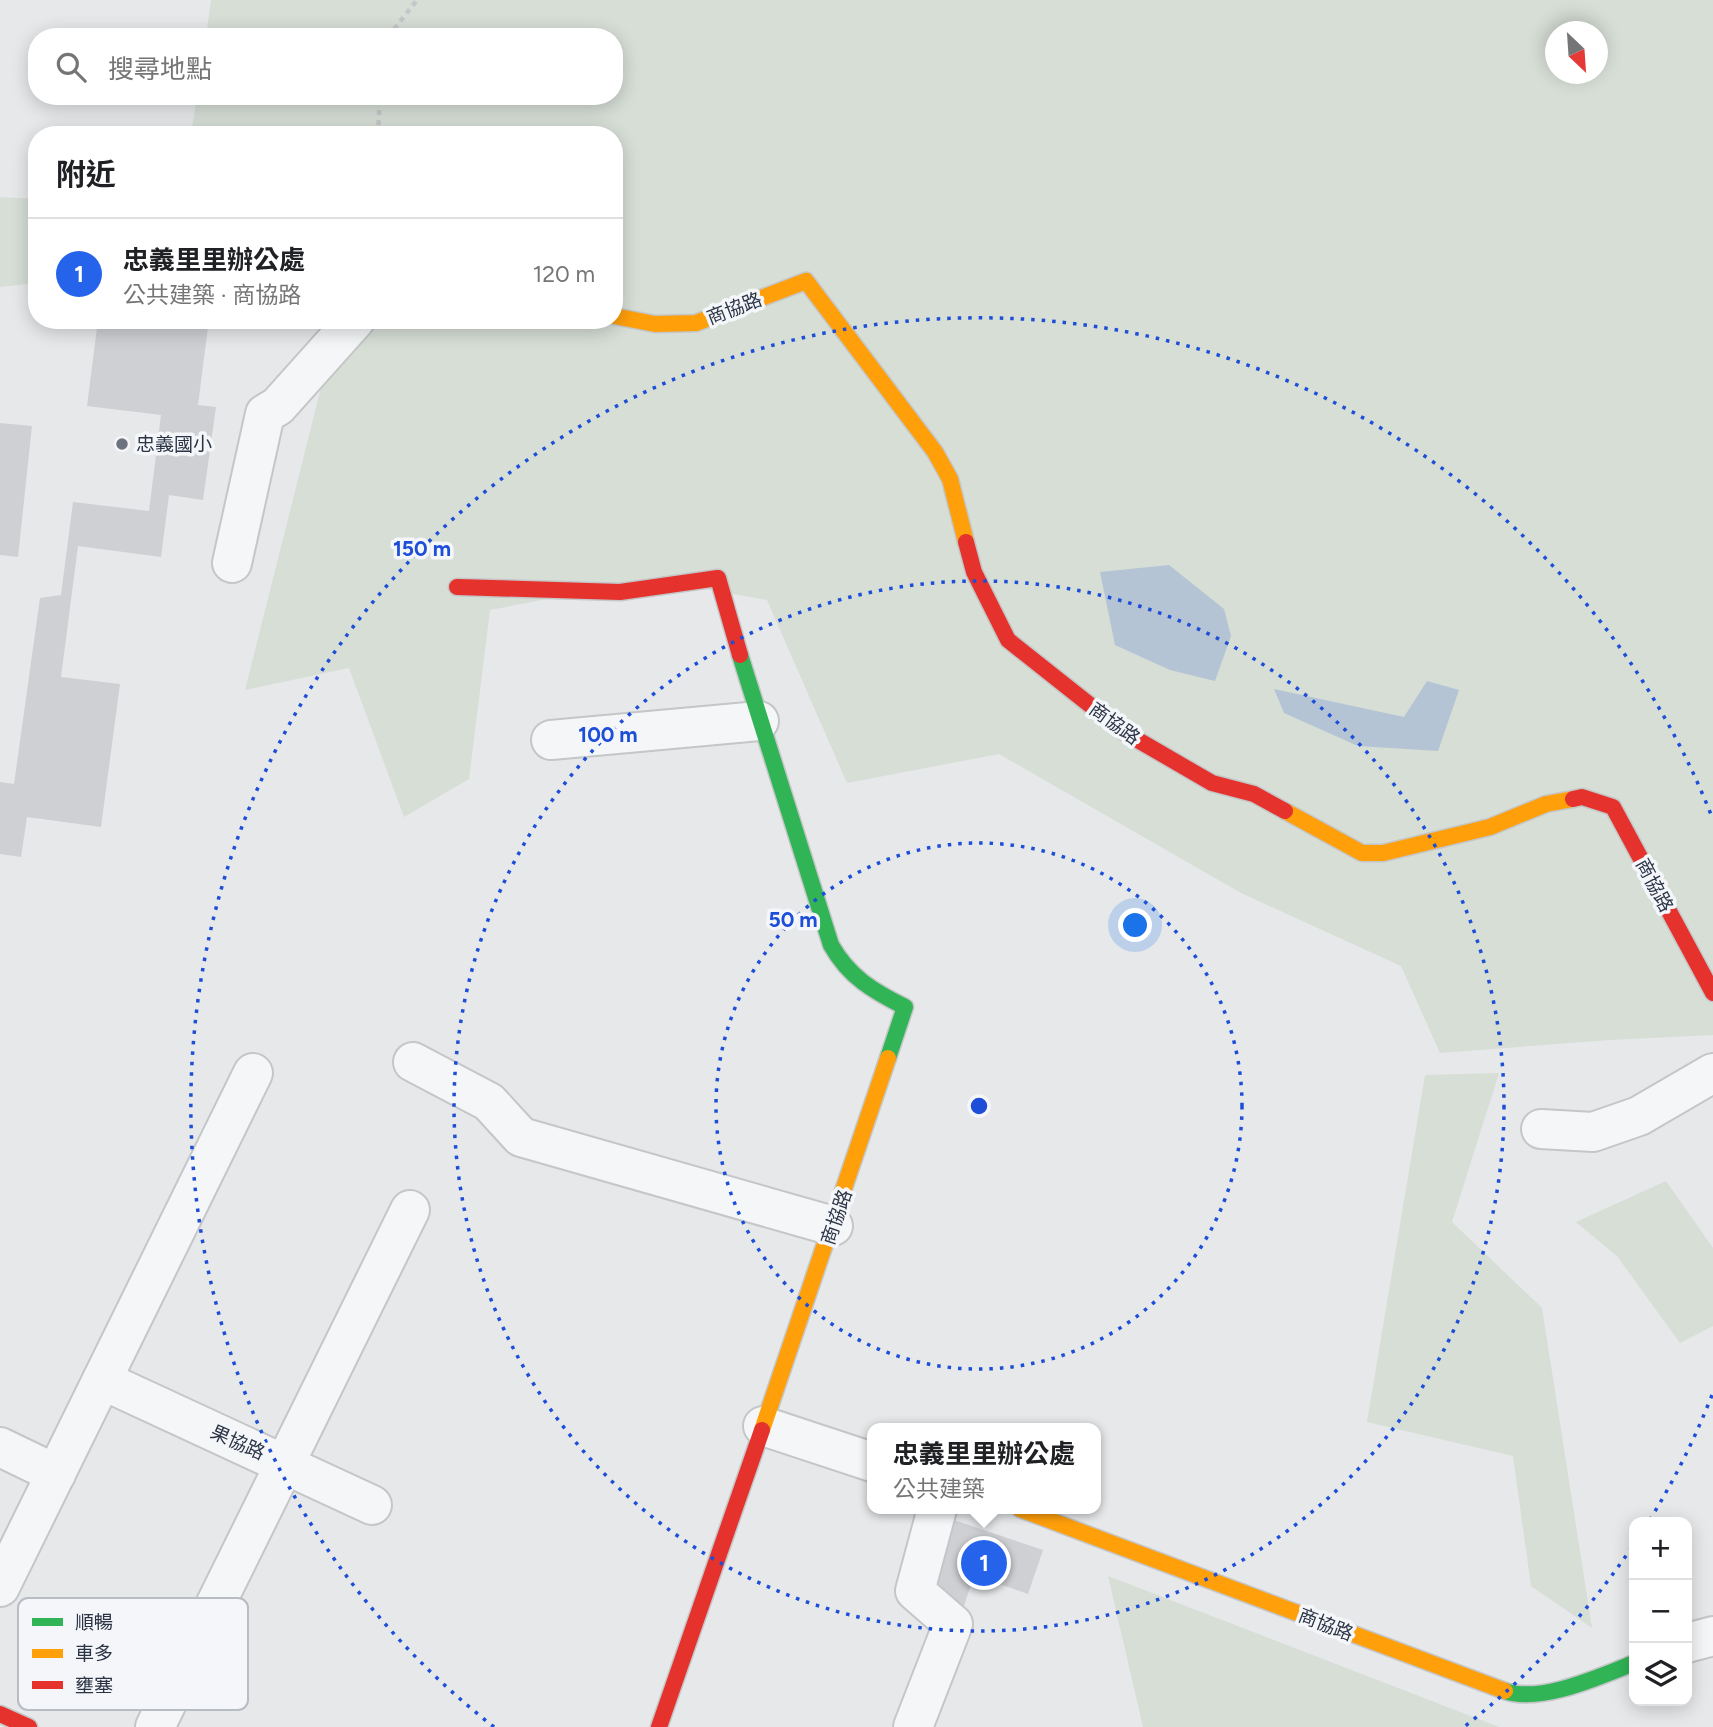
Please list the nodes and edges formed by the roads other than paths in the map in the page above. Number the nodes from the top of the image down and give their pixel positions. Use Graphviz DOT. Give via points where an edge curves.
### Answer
graph roads {
  1 [pos="623,318"];
  2 [pos="347,329"];
  3 [pos="232,563"];
  4 [pos="457,587"];
  5 [pos="759,721"];
  6 [pos="551,740"];
  7 [pos="1713,993"];
  8 [pos="413,1062"];
  9 [pos="253,1073"];
  10 [pos="1713,1073"];
  11 [pos="1541,1129"];
  12 [pos="410,1210"];
  13 [pos="833,1226"];
  14 [pos="102,1380"];
  15 [pos="763,1426"];
  16 [pos="0,1447"];
  17 [pos="867,1460"];
  18 [pos="287,1464"];
  19 [pos="56,1474"];
  20 [pos="372,1505"];
  21 [pos="936,1514"];
  22 [pos="1033,1514"];
  23 [pos="0,1587"];
  24 [pos="220,1598"];
  25 [pos="1713,1636"];
  26 [pos="1692,1642"];
  27 [pos="1629,1665"];
  28 [pos="164,1710"];
  29 [pos="0,1714"];
  30 [pos="29,1727"];
  31 [pos="155,1727"];
  32 [pos="659,1727"];
  33 [pos="913,1727"];
  1 -- 7 [label="street, 商協路" via="655,324 696,323 806,281 935,452 950,479 974,572 1009,640 1124,732 1212,783 1254,794 1362,853 1383,853 1490,827 1546,804 1582,797 1614,807"];
  2 -- 3 [label="street" via="278,406 265,414"];
  4 -- 5 [label="street" via="620,592 718,578"];
  5 -- 6 [label="street"];
  5 -- 13 [label="street, 商協路" via="831,944 844,970 866,988 905,1007"];
  8 -- 13 [label="street" via="489,1102 521,1137"];
  9 -- 14 [label="street"];
  10 -- 11 [label="street" via="1639,1116 1593,1132"];
  12 -- 18 [label="street"];
  13 -- 15 [label="street, 商協路"];
  14 -- 18 [label="street, 果協路"];
  14 -- 19 [label="street"];
  15 -- 17 [label="street"];
  15 -- 32 [label="street, 商協路"];
  16 -- 19 [label="street"];
  18 -- 20 [label="street, 果協路"];
  18 -- 24 [label="street"];
  19 -- 23 [label="street"];
  21 -- 33 [label="street" via="915,1591 953,1624"];
  22 -- 27 [label="street, 商協路" via="1510,1693 1532,1695"];
  25 -- 26 [label="street"];
  28 -- 31 [label="street"];
  29 -- 30 [label="street"];
}
